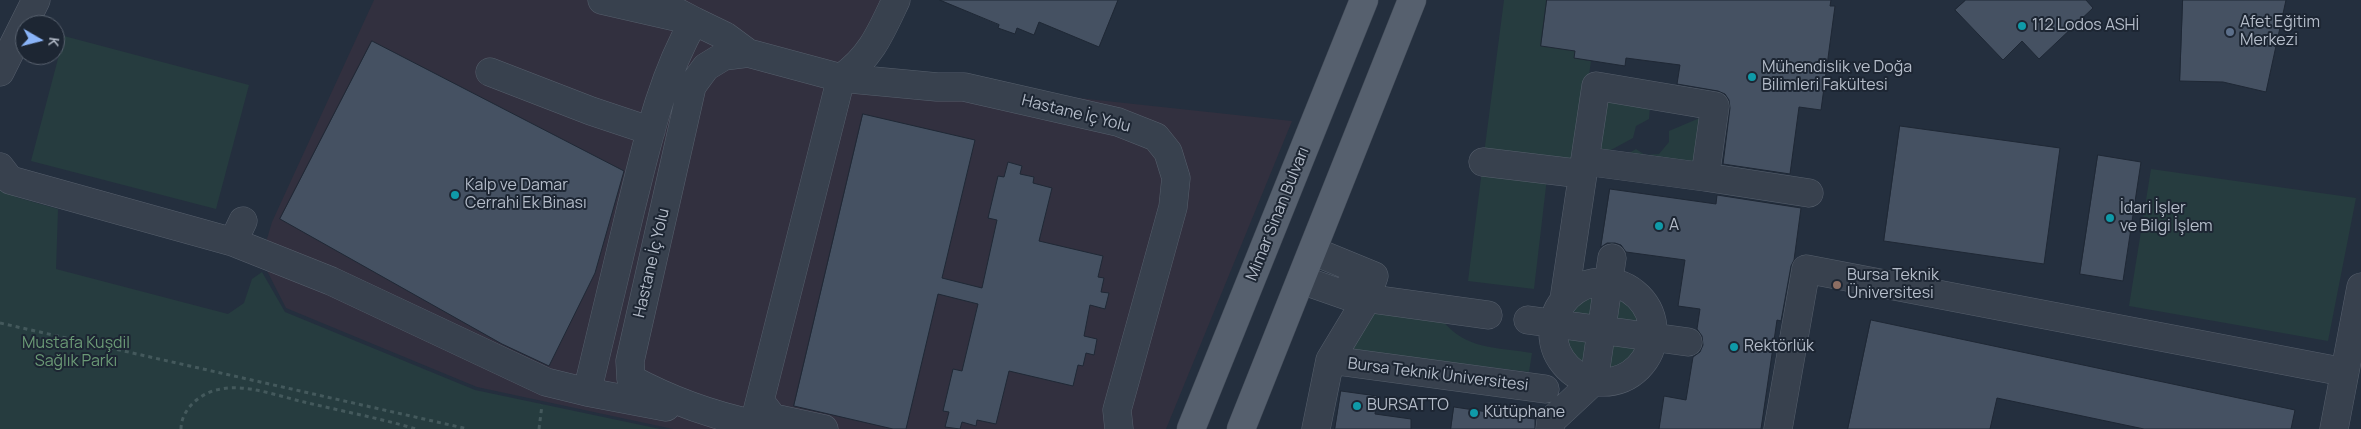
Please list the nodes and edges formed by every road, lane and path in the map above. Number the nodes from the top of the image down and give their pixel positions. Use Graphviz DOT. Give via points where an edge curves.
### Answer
graph roads {
  1 [pos="36,0"];
  2 [pos="602,0"];
  3 [pos="640,0"];
  4 [pos="896,0"];
  5 [pos="1364,0"];
  6 [pos="1412,0"];
  7 [pos="694,21"];
  8 [pos="748,53"];
  9 [pos="0,72"];
  10 [pos="490,72"];
  11 [pos="842,78"];
  12 [pos="651,131"];
  13 [pos="1483,162"];
  14 [pos="0,167"];
  15 [pos="1584,167"];
  16 [pos="1705,177"];
  17 [pos="1809,193"];
  18 [pos="1306,268"];
  19 [pos="1610,270"];
  20 [pos="2361,287"];
  21 [pos="1366,299"];
  22 [pos="1488,315"];
  23 [pos="1548,315"];
  24 [pos="0,323"];
  25 [pos="1602,331"];
  26 [pos="1652,338"];
  27 [pos="1688,342"];
  28 [pos="1330,360"];
  29 [pos="2344,372"];
  30 [pos="1594,381"];
  31 [pos="1545,389"];
  32 [pos="587,392"];
  33 [pos="761,396"];
  34 [pos="755,425"];
  35 [pos="181,429"];
  36 [pos="416,429"];
  37 [pos="468,429"];
  38 [pos="824,429"];
  39 [pos="1119,429"];
  40 [pos="1191,429"];
  41 [pos="1241,429"];
  42 [pos="1316,429"];
  43 [pos="1550,429"];
  44 [pos="1778,429"];
  45 [pos="2334,429"];
  1 -- 9 [label="street"];
  2 -- 7 [label="street, Hastane İç Yolu"];
  3 -- 7 [label="street" via="669,8"];
  4 -- 11 [label="street" via="877,42"];
  5 -- 40 [label="main road, Mimar Sinan Bulvarı"];
  6 -- 18 [label="main road"];
  7 -- 8 [label="street, Hastane İç Yolu" via="725,36"];
  7 -- 12 [label="street" via="678,48"];
  8 -- 11 [label="street, Hastane İç Yolu"];
  8 -- 34 [label="street, Hastane İç Yolu" via="724,56 706,67 692,86 630,361 630,379"];
  10 -- 12 [label="street"];
  11 -- 33 [label="street"];
  11 -- 39 [label="street, Hastane İç Yolu" via="964,87 1118,122 1156,137 1168,152 1176,178 1173,207 1117,410"];
  12 -- 32 [label="street"];
  13 -- 15 [label="street"];
  14 -- 32 [label="street" via="10,180 238,232 331,281 530,375"];
  15 -- 16 [label="street"];
  15 -- 16 [label="street" via="1596,86 1715,106"];
  15 -- 23 [label="street"];
  16 -- 17 [label="street"];
  18 -- 21 [label="street"];
  18 -- 41 [label="main road"];
  19 -- 23 [label="street" via="1602,281 1577,288"];
  19 -- 25 [label="street"];
  19 -- 26 [label="street" via="1644,304 1652,320"];
  20 -- 29 [label="street"];
  21 -- 22 [label="street"];
  21 -- 28 [label="street, Bursa Teknik Üniversitesi"];
  23 -- 25 [label="street"];
  23 -- 30 [label="street" via="1553,343 1562,362 1578,376"];
  24 -- 37 [label="path"];
  25 -- 26 [label="street"];
  25 -- 30 [label="street"];
  26 -- 27 [label="street"];
  26 -- 30 [label="street" via="1651,347 1640,366 1623,378 1602,383"];
  28 -- 31 [label="street, Bursa Teknik Üniversitesi"];
  28 -- 42 [label="street, Bursa Teknik Üniversitesi"];
  29 -- 44 [label="street" via="1806,269"];
  29 -- 45 [label="street"];
  30 -- 43 [label="street" via="1551,421"];
  32 -- 34 [label="street"];
  33 -- 34 [label="street"];
  33 -- 38 [label="street" via="765,409 773,418"];
  35 -- 36 [label="path" via="187,408 204,396 220,389 245,389"];
}
